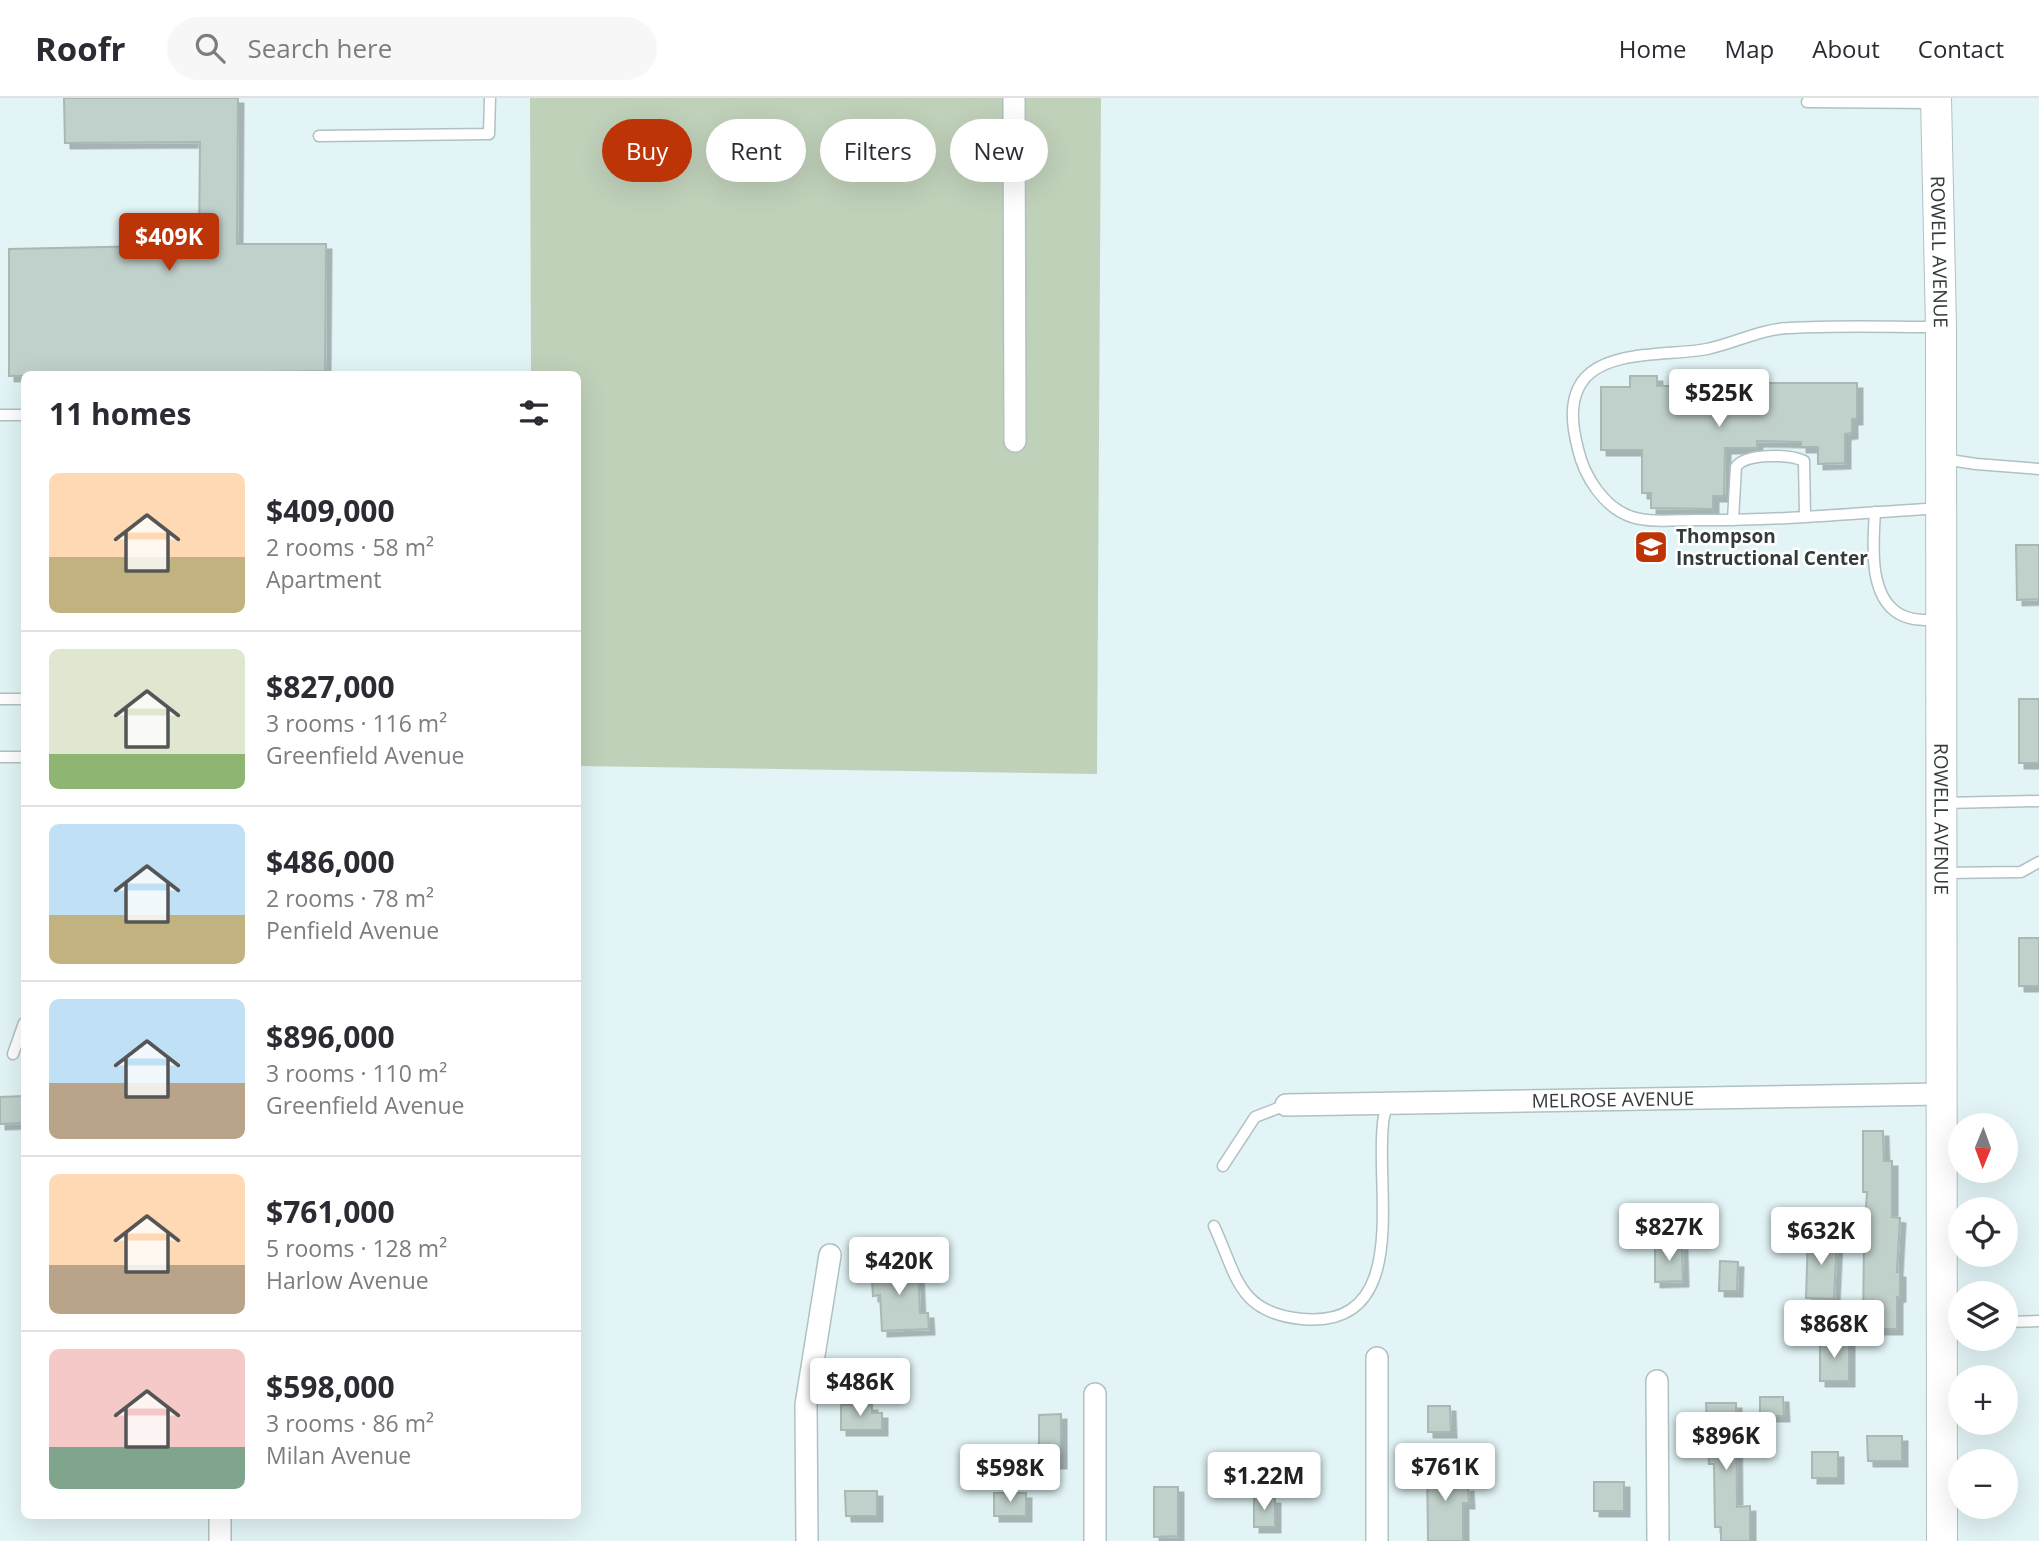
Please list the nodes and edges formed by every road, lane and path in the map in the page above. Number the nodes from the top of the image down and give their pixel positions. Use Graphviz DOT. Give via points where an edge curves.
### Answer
graph roads {
  1 [pos="490,98"];
  2 [pos="1014,98"];
  3 [pos="1936,100"];
  4 [pos="1807,102"];
  5 [pos="319,136"];
  6 [pos="1941,327"];
  7 [pos="0,415"];
  8 [pos="21,415"];
  9 [pos="1014,441"];
  10 [pos="1940,458"];
  11 [pos="2039,469"];
  12 [pos="1940,508"];
  13 [pos="1875,512"];
  14 [pos="1805,515"];
  15 [pos="1733,520"];
  16 [pos="1941,620"];
  17 [pos="0,699"];
  18 [pos="21,699"];
  19 [pos="0,757"];
  20 [pos="21,757"];
  21 [pos="2039,801"];
  22 [pos="1940,803"];
  23 [pos="2039,862"];
  24 [pos="1940,873"];
  25 [pos="21,1031"];
  26 [pos="13,1054"];
  27 [pos="1941,1094"];
  28 [pos="1388,1104"];
  29 [pos="1286,1105"];
  30 [pos="1223,1166"];
  31 [pos="1214,1226"];
  32 [pos="830,1255"];
  33 [pos="2039,1321"];
  34 [pos="2018,1322"];
  35 [pos="1377,1358"];
  36 [pos="1657,1381"];
  37 [pos="1095,1394"];
  38 [pos="220,1519"];
  39 [pos="220,1541"];
  40 [pos="807,1541"];
  41 [pos="1095,1541"];
  42 [pos="1377,1541"];
  43 [pos="1658,1541"];
  44 [pos="1942,1541"];
  1 -- 5 [label="lane" via="489,134"];
  2 -- 9 [label="street"];
  3 -- 4 [label="lane"];
  3 -- 6 [label="street, ROWELL AVENUE"];
  6 -- 10 [label="street, ROWELL AVENUE"];
  6 -- 15 [label="lane" via="1774,329 1708,349 1632,357 1586,377 1574,404 1577,446 1587,475 1614,506 1643,519"];
  7 -- 8 [label="lane"];
  10 -- 11 [label="lane"];
  10 -- 12 [label="street, ROWELL AVENUE"];
  12 -- 13 [label="lane"];
  12 -- 16 [label="street, ROWELL AVENUE"];
  13 -- 14 [label="lane"];
  13 -- 16 [label="lane" via="1874,559 1885,600 1905,617"];
  14 -- 15 [label="lane"];
  14 -- 15 [label="lane" via="1804,461 1753,457 1736,467"];
  16 -- 22 [label="street, ROWELL AVENUE"];
  17 -- 18 [label="lane"];
  19 -- 20 [label="lane"];
  21 -- 22 [label="lane"];
  22 -- 24 [label="street, ROWELL AVENUE"];
  23 -- 24 [label="lane" via="2021,872"];
  24 -- 27 [label="street, ROWELL AVENUE"];
  25 -- 26 [label="lane"];
  27 -- 28 [label="street, MELROSE AVENUE"];
  27 -- 44 [label="street, ROWELL AVENUE" via="1947,1322"];
  28 -- 29 [label="street, MELROSE AVENUE"];
  28 -- 31 [label="lane" via="1383,1123 1378,1267 1364,1300 1351,1311 1305,1319 1262,1309 1239,1283"];
  29 -- 30 [label="lane" via="1255,1117"];
  32 -- 40 [label="street" via="806,1405"];
  33 -- 34 [label="lane"];
  35 -- 42 [label="street"];
  36 -- 43 [label="street"];
  37 -- 41 [label="street"];
  38 -- 39 [label="street"];
}
